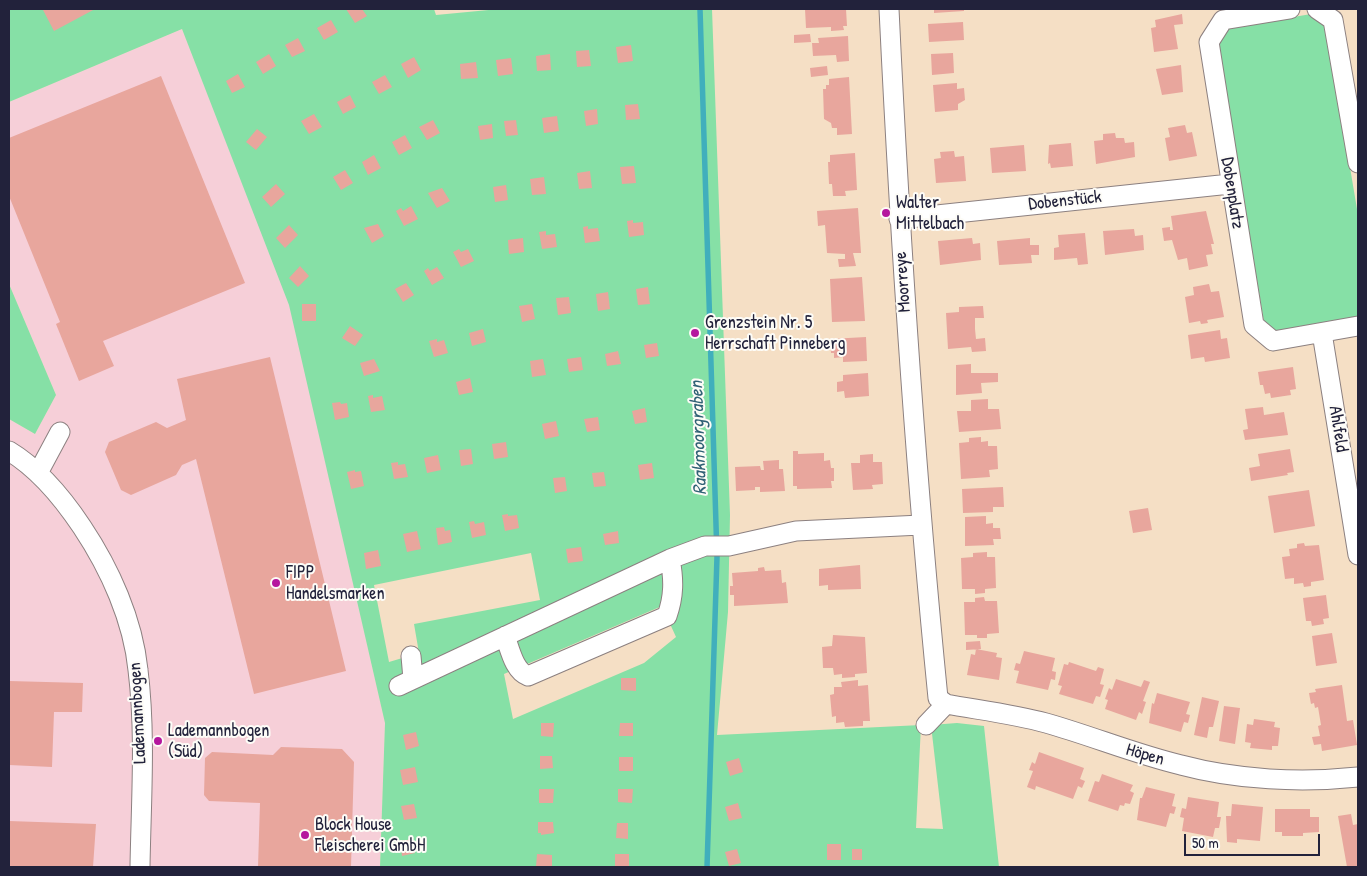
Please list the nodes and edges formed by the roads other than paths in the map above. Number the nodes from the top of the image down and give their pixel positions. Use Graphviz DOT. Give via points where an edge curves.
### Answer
graph roads {
  1 [pos="889,9"];
  2 [pos="1290,9"];
  3 [pos="1317,9"];
  4 [pos="1267,10"];
  5 [pos="1358,162"];
  6 [pos="1230,184"];
  7 [pos="899,219"];
  8 [pos="1358,326"];
  9 [pos="1322,333"];
  10 [pos="60,432"];
  11 [pos="9,451"];
  12 [pos="38,473"];
  13 [pos="921,525"];
  14 [pos="1358,555"];
  15 [pos="670,559"];
  16 [pos="505,636"];
  17 [pos="411,656"];
  18 [pos="942,701"];
  19 [pos="926,725"];
  20 [pos="1358,776"];
  21 [pos="140,867"];
  1 -- 7 [label="street, Moorreye"];
  2 -- 4 [label="street, Dobenplatz"];
  3 -- 5 [label="street" via="1333,20"];
  4 -- 6 [label="street, Dobenplatz" via="1223,20 1209,42"];
  6 -- 7 [label="street, Dobenstück"];
  6 -- 9 [label="street, Dobenplatz" via="1254,326 1273,341"];
  7 -- 13 [label="street, Moorreye"];
  8 -- 9 [label="street, Dobenplatz"];
  9 -- 14 [label="street, Ahlfeld"];
  10 -- 12 [label="street"];
  11 -- 12 [label="street, Lademannbogen"];
  12 -- 21 [label="street, Lademannbogen" via="91,540 130,628 141,704"];
  13 -- 15 [label="street" via="796,530 730,546 705,546"];
  13 -- 18 [label="street, Moorreye"];
  15 -- 16 [label="street"];
  15 -- 16 [label="street" via="673,599 667,616 528,676 518,668"];
  16 -- 17 [label="street" via="406,682"];
  18 -- 19 [label="street"];
  18 -- 20 [label="street, Höpen" via="1045,723 1183,766 1279,779"];
}
